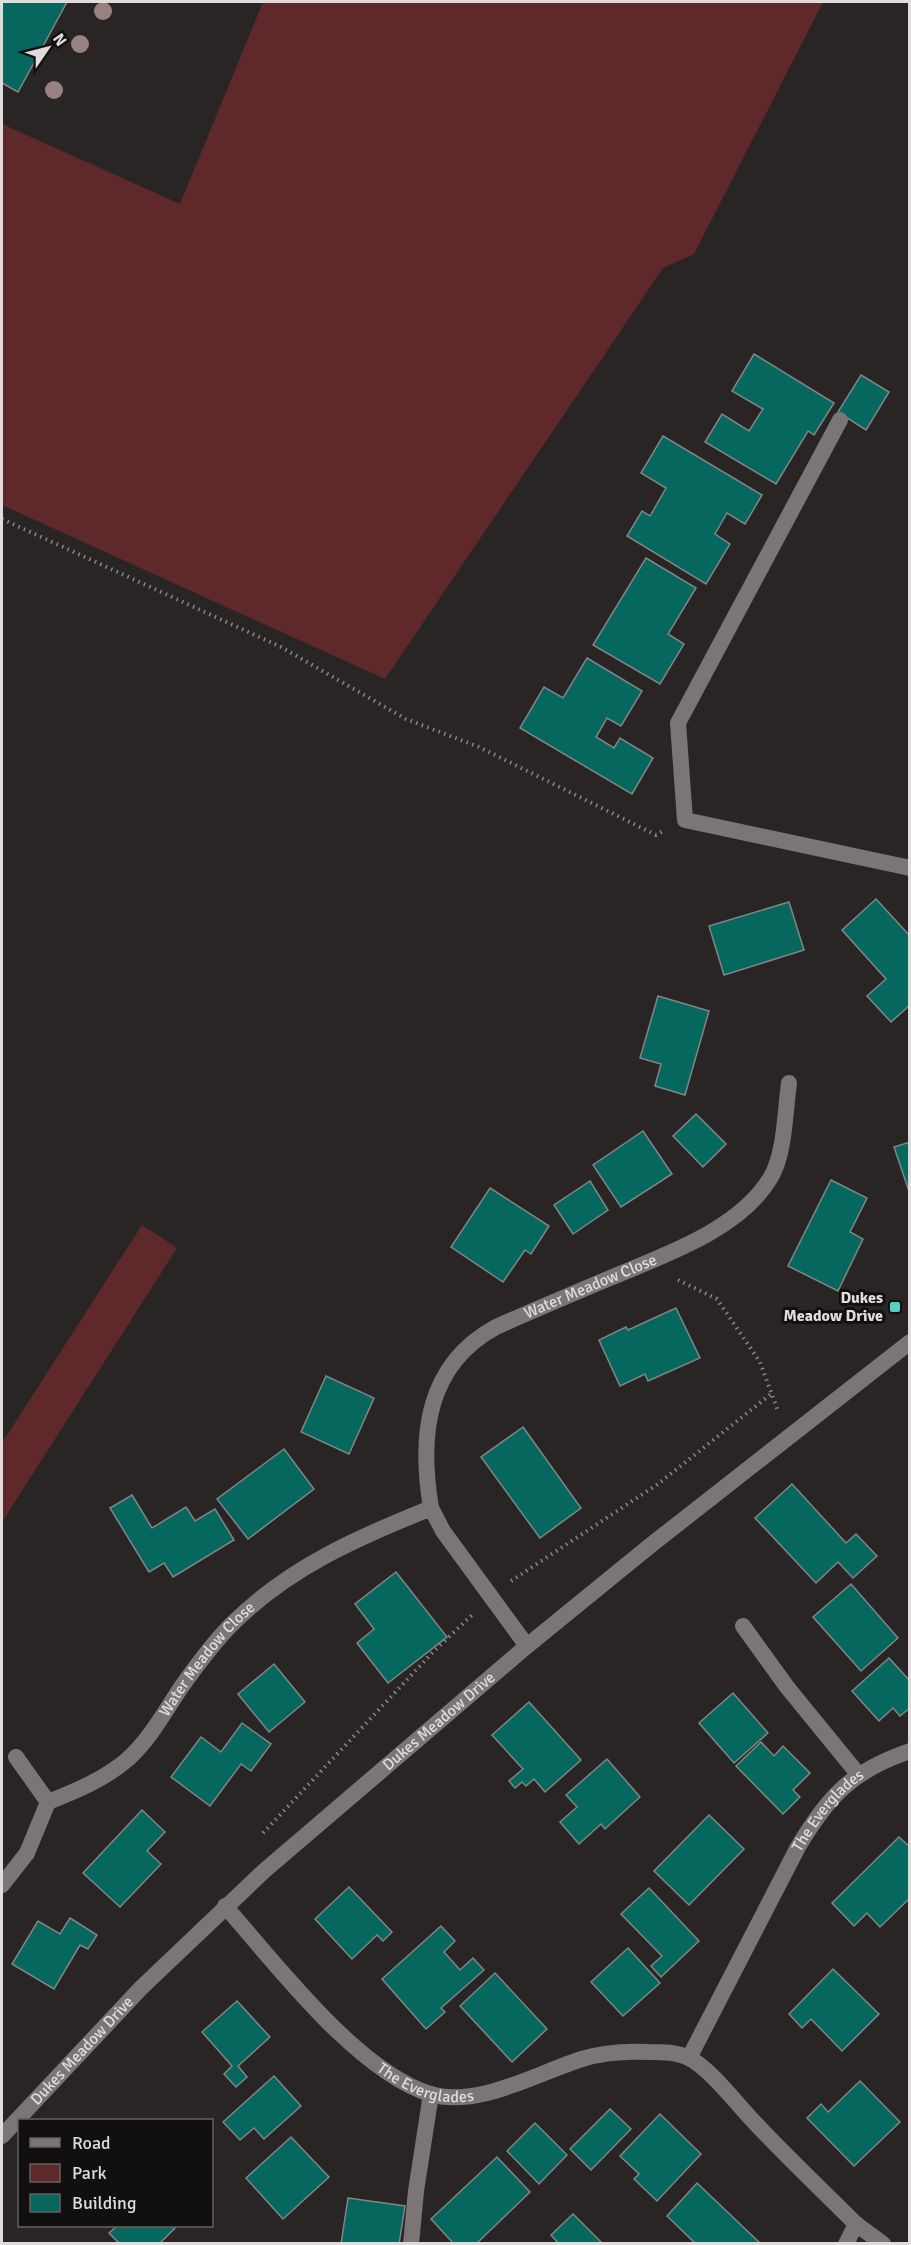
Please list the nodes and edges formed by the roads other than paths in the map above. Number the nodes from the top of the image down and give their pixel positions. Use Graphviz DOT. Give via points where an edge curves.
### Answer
graph roads {
  1 [pos="840,420"];
  2 [pos="909,868"];
  3 [pos="789,1083"];
  4 [pos="909,1342"];
  5 [pos="431,1508"];
  6 [pos="743,1626"];
  7 [pos="527,1646"];
  8 [pos="909,1750"];
  9 [pos="16,1757"];
  10 [pos="858,1774"];
  11 [pos="48,1802"];
  12 [pos="2,1885"];
  13 [pos="225,1906"];
  14 [pos="689,2058"];
  15 [pos="431,2094"];
  16 [pos="18,2119"];
  17 [pos="18,2119"];
  18 [pos="2,2136"];
  19 [pos="856,2224"];
  20 [pos="411,2244"];
  21 [pos="846,2244"];
  22 [pos="883,2244"];
  1 -- 2 [label="street" via="678,723 686,820"];
  3 -- 5 [label="street, Water Meadow Close" via="777,1165 761,1192 730,1220 644,1264 496,1327 457,1357 444,1374 429,1422 426,1454"];
  4 -- 7 [label="street, Dukes Meadow Drive"];
  5 -- 7 [label="street, Water Meadow Close" via="443,1531"];
  5 -- 11 [label="street, Water Meadow Close" via="332,1550 275,1587 224,1633 127,1759 105,1776"];
  6 -- 10 [label="street"];
  7 -- 13 [label="street, Dukes Meadow Drive"];
  8 -- 10 [label="street, The Everglades"];
  9 -- 11 [label="street"];
  10 -- 14 [label="street, The Everglades" via="814,1819"];
  11 -- 12 [label="street" via="27,1853"];
  13 -- 15 [label="street, The Everglades" via="348,2042 381,2068"];
  13 -- 17 [label="street, Dukes Meadow Drive"];
  14 -- 15 [label="street, The Everglades" via="667,2052 613,2052 584,2058 490,2092"];
  14 -- 19 [label="street, The Everglades"];
  15 -- 20 [label="street"];
  16 -- 18 [label="street, Dukes Meadow Drive"];
  19 -- 21 [label="street"];
  19 -- 22 [label="street, The Everglades"];
}
